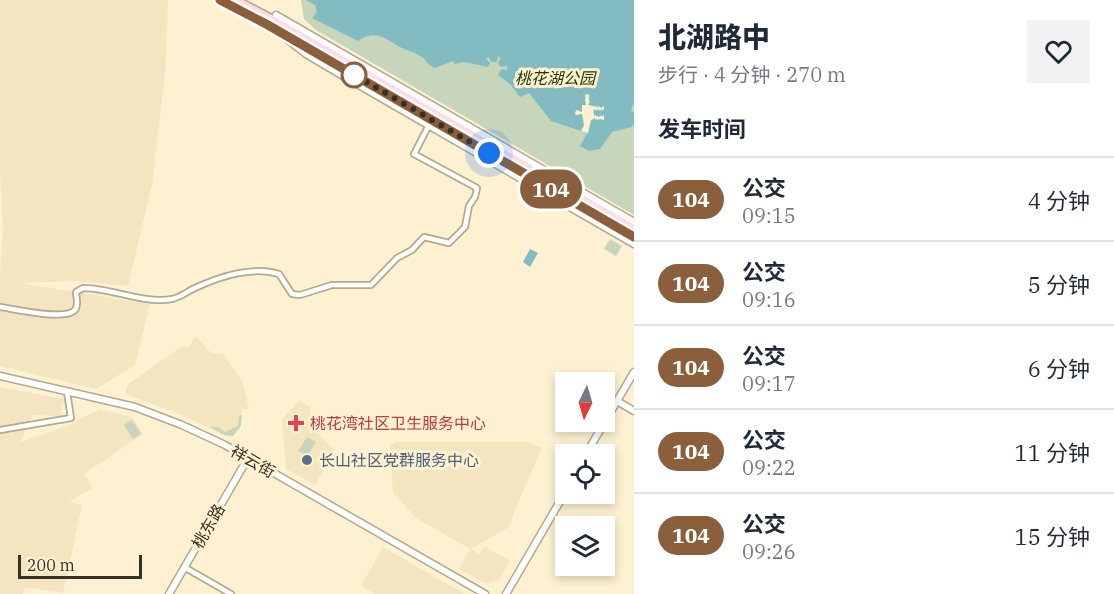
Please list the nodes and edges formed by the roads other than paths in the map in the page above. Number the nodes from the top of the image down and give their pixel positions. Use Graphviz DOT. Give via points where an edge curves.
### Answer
graph roads {
  1 [pos="220,0"];
  2 [pos="236,0"];
  3 [pos="276,15"];
  4 [pos="411,111"];
  5 [pos="429,125"];
  6 [pos="468,144"];
  7 [pos="634,222"];
  8 [pos="607,225"];
  9 [pos="634,229"];
  10 [pos="634,237"];
  11 [pos="634,244"];
  12 [pos="0,307"];
  13 [pos="634,372"];
  14 [pos="0,376"];
  15 [pos="67,392"];
  16 [pos="617,402"];
  17 [pos="634,411"];
  18 [pos="0,430"];
  19 [pos="592,444"];
  20 [pos="248,458"];
  21 [pos="558,504"];
  22 [pos="184,567"];
  23 [pos="169,594"];
  24 [pos="231,594"];
  25 [pos="485,594"];
  26 [pos="506,594"];
  1 -- 4 [label="main road"];
  2 -- 9 [label="main road"];
  3 -- 7 [label="street"];
  4 -- 5 [label="street"];
  4 -- 6 [label="main road"];
  5 -- 6 [label="street"];
  5 -- 12 [label="street" via="414,154 477,188 465,227 449,243 424,237 371,285 332,285 300,295 292,294 279,274 242,272 169,300 83,288 76,292 77,304 70,313 55,315"];
  6 -- 8 [label="main road"];
  8 -- 10 [label="main road"];
  8 -- 11 [label="street"];
  13 -- 16 [label="street"];
  14 -- 15 [label="street, 祥云街"];
  15 -- 18 [label="street" via="71,418"];
  15 -- 20 [label="street, 祥云街" via="156,415"];
  16 -- 17 [label="street"];
  16 -- 19 [label="street"];
  20 -- 22 [label="street, 桃东路"];
  20 -- 25 [label="street, 祥云街"];
  21 -- 26 [label="street"];
  22 -- 23 [label="street, 桃东路"];
  22 -- 24 [label="street"];
}
